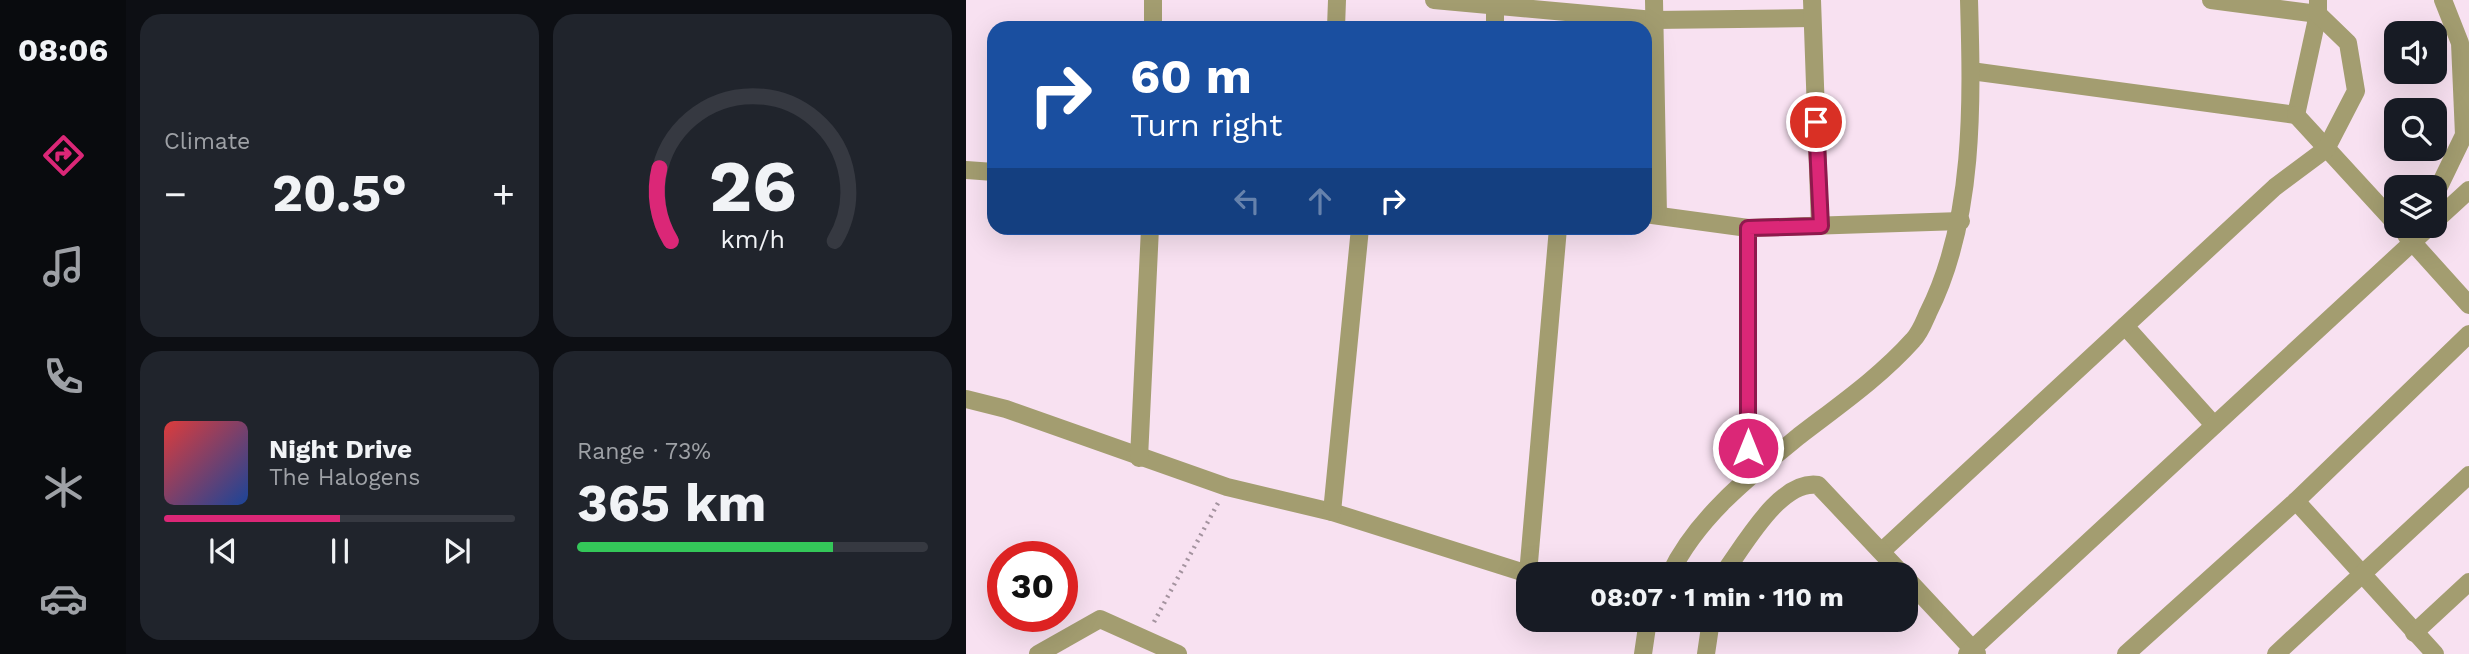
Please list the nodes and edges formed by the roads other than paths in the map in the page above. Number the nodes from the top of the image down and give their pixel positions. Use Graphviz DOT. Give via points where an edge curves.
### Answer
graph roads {
  1 [pos="1153,0"];
  2 [pos="1337,0"];
  3 [pos="1434,0"];
  4 [pos="1654,0"];
  5 [pos="1969,0"];
  6 [pos="2211,0"];
  7 [pos="2443,0"];
  8 [pos="1496,2"];
  9 [pos="2318,7"];
  10 [pos="1812,9"];
  11 [pos="1654,20"];
  12 [pos="1153,21"];
  13 [pos="1336,21"];
  14 [pos="1496,21"];
  15 [pos="1971,71"];
  16 [pos="2296,115"];
  17 [pos="2326,149"];
  18 [pos="966,170"];
  19 [pos="987,172"];
  20 [pos="2445,175"];
  21 [pos="2469,190"];
  22 [pos="2447,210"];
  23 [pos="2384,211"];
  24 [pos="1652,214"];
  25 [pos="1961,221"];
  26 [pos="1821,226"];
  27 [pos="1748,228"];
  28 [pos="1150,235"];
  29 [pos="1359,235"];
  30 [pos="1557,235"];
  31 [pos="2413,238"];
  32 [pos="2420,238"];
  33 [pos="2469,305"];
  34 [pos="2125,326"];
  35 [pos="2469,334"];
  36 [pos="966,399"];
  37 [pos="2214,425"];
  38 [pos="1139,457"];
  39 [pos="2469,475"];
  40 [pos="1748,476"];
  41 [pos="2296,501"];
  42 [pos="1332,512"];
  43 [pos="1881,551"];
  44 [pos="1529,562"];
  45 [pos="1675,562"];
  46 [pos="1732,562"];
  47 [pos="1891,562"];
  48 [pos="1516,570"];
  49 [pos="2363,573"];
  50 [pos="2469,582"];
  51 [pos="1918,592"];
  52 [pos="1646,632"];
  53 [pos="1709,632"];
  54 [pos="2414,634"];
  55 [pos="1972,652"];
  56 [pos="2283,652"];
  57 [pos="1038,654"];
  58 [pos="1178,654"];
  59 [pos="1643,654"];
  60 [pos="1706,654"];
  61 [pos="2126,654"];
  62 [pos="2435,654"];
  1 -- 12 [label="street"];
  2 -- 13 [label="street"];
  3 -- 8 [label="street"];
  4 -- 11 [label="street"];
  5 -- 15 [label="street"];
  6 -- 9 [label="street"];
  7 -- 20 [label="street" via="2460,43 2464,135"];
  8 -- 11 [label="street"];
  8 -- 14 [label="street"];
  9 -- 16 [label="street"];
  9 -- 17 [label="street" via="2348,43 2356,92"];
  10 -- 11 [label="street"];
  10 -- 26 [label="street"];
  11 -- 24 [label="street"];
  15 -- 16 [label="street"];
  15 -- 25 [label="street"];
  16 -- 17 [label="street"];
  17 -- 23 [label="street"];
  17 -- 34 [label="street" via="2275,187"];
  18 -- 19 [label="street"];
  21 -- 22 [label="street"];
  24 -- 27 [label="street"];
  25 -- 26 [label="street"];
  25 -- 40 [label="street" via="1936,297 1915,339"];
  26 -- 27 [label="street"];
  27 -- 40 [label="street"];
  28 -- 38 [label="street"];
  29 -- 42 [label="street"];
  30 -- 44 [label="street"];
  31 -- 37 [label="street"];
  32 -- 33 [label="street"];
  34 -- 37 [label="street"];
  34 -- 43 [label="street"];
  35 -- 41 [label="street"];
  36 -- 38 [label="street"];
  37 -- 55 [label="street"];
  38 -- 42 [label="street" via="1227,487"];
  39 -- 49 [label="street"];
  40 -- 45 [label="street"];
  41 -- 49 [label="street"];
  41 -- 61 [label="street"];
  42 -- 48 [label="street"];
  43 -- 46 [label="street" via="1818,485 1807,483 1779,499"];
  43 -- 47 [label="street"];
  49 -- 54 [label="street"];
  49 -- 56 [label="street"];
  50 -- 54 [label="street"];
  51 -- 55 [label="street"];
  52 -- 59 [label="street"];
  53 -- 60 [label="street"];
  54 -- 62 [label="street"];
  57 -- 58 [label="street" via="1100,619"];
}
